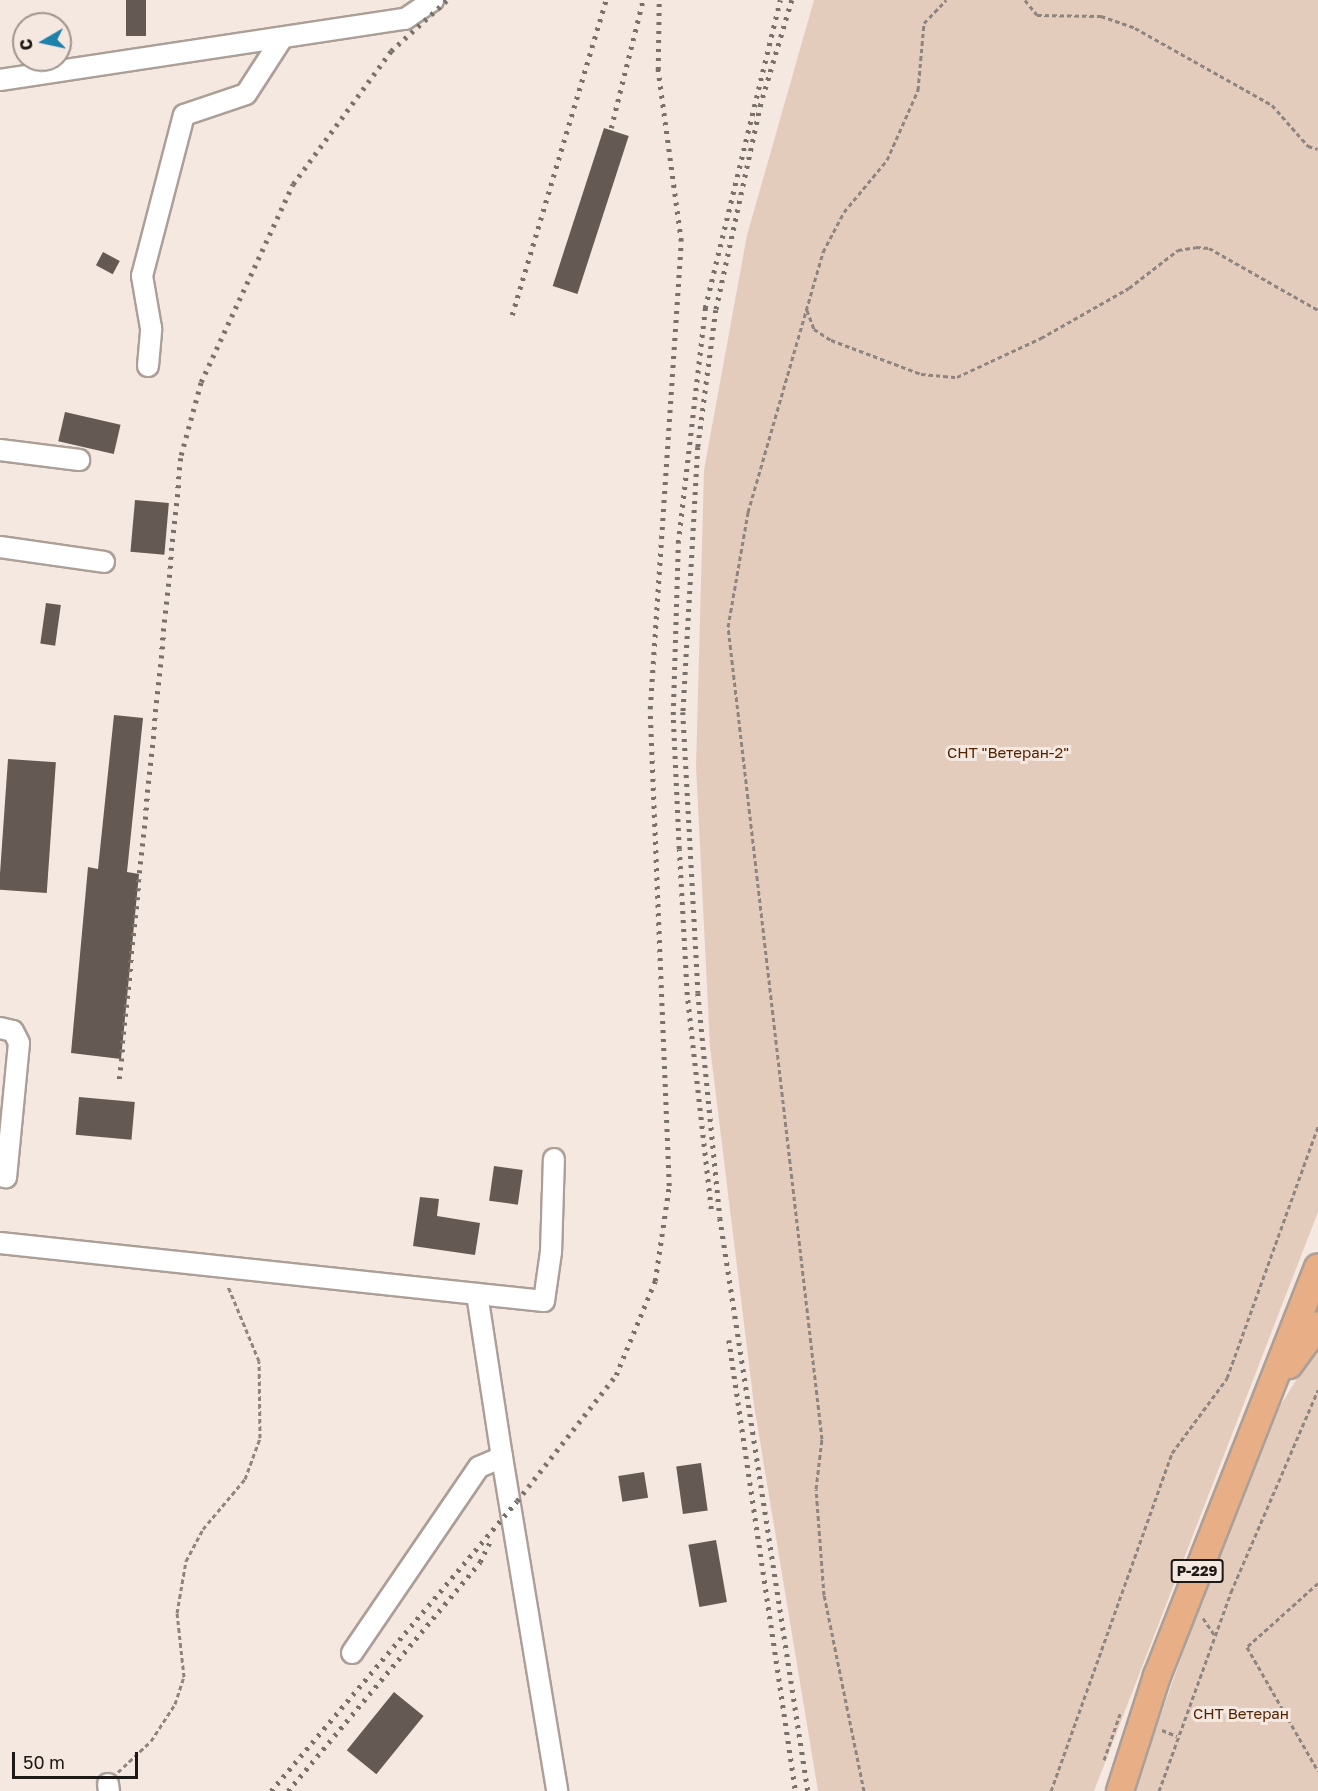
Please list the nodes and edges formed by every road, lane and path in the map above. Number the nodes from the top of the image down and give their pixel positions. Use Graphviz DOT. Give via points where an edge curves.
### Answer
graph roads {
  1 [pos="432,0"];
  2 [pos="946,0"];
  3 [pos="1025,0"];
  4 [pos="281,40"];
  5 [pos="0,80"];
  6 [pos="1318,149"];
  7 [pos="807,309"];
  8 [pos="1318,310"];
  9 [pos="148,366"];
  10 [pos="0,450"];
  11 [pos="79,460"];
  12 [pos="0,547"];
  13 [pos="104,562"];
  14 [pos="0,1028"];
  15 [pos="1318,1126"];
  16 [pos="554,1159"];
  17 [pos="0,1176"];
  18 [pos="0,1243"];
  19 [pos="217,1266"];
  20 [pos="1318,1268"];
  21 [pos="477,1294"];
  22 [pos="1318,1325"];
  23 [pos="1318,1390"];
  24 [pos="1264,1399"];
  25 [pos="502,1457"];
  26 [pos="1318,1583"];
  27 [pos="352,1653"];
  28 [pos="1120,1714"];
  29 [pos="1164,1731"];
  30 [pos="1177,1736"];
  31 [pos="1134,1745"];
  32 [pos="1104,1760"];
  33 [pos="1318,1771"];
  34 [pos="109,1787"];
  35 [pos="557,1791"];
  36 [pos="864,1791"];
  37 [pos="1050,1791"];
  38 [pos="1113,1791"];
  39 [pos="1120,1791"];
  40 [pos="1159,1791"];
  1 -- 4 [label="lane" via="405,19"];
  2 -- 7 [label="path" via="924,23 918,90 887,159 844,212 823,252"];
  3 -- 6 [label="path" via="1037,15 1101,16 1134,28 1272,105 1308,146"];
  4 -- 5 [label="lane"];
  4 -- 9 [label="lane" via="246,94 184,115 142,276 151,328"];
  7 -- 8 [label="path" via="814,329 831,340 921,374 957,377 1041,338 1129,288 1178,250 1209,248"];
  7 -- 36 [label="path" via="748,512 728,627 822,1439 816,1489 824,1595"];
  10 -- 11 [label="lane"];
  12 -- 13 [label="lane"];
  14 -- 17 [label="lane" via="13,1031 19,1043 6,1177"];
  15 -- 37 [label="path" via="1227,1378 1172,1453"];
  16 -- 21 [label="lane" via="552,1252 544,1301"];
  18 -- 19 [label="lane"];
  19 -- 21 [label="lane"];
  19 -- 34 [label="path" via="259,1361 260,1438 245,1479 203,1529 186,1561 177,1613 184,1677 175,1704 151,1741"];
  20 -- 24 [label="main road, Р-229"];
  21 -- 25 [label="lane"];
  22 -- 24 [label="main road"];
  23 -- 30 [label="path" via="1265,1508"];
  24 -- 31 [label="main road, Р-229"];
  25 -- 27 [label="lane" via="479,1467"];
  25 -- 35 [label="lane"];
  26 -- 33 [label="path" via="1247,1647"];
  28 -- 32 [label="path"];
  29 -- 30 [label="path" via="1154,1727"];
  30 -- 40 [label="path"];
  31 -- 38 [label="main road, Р-229"];
  31 -- 39 [label="main road, Р-229"];
}
